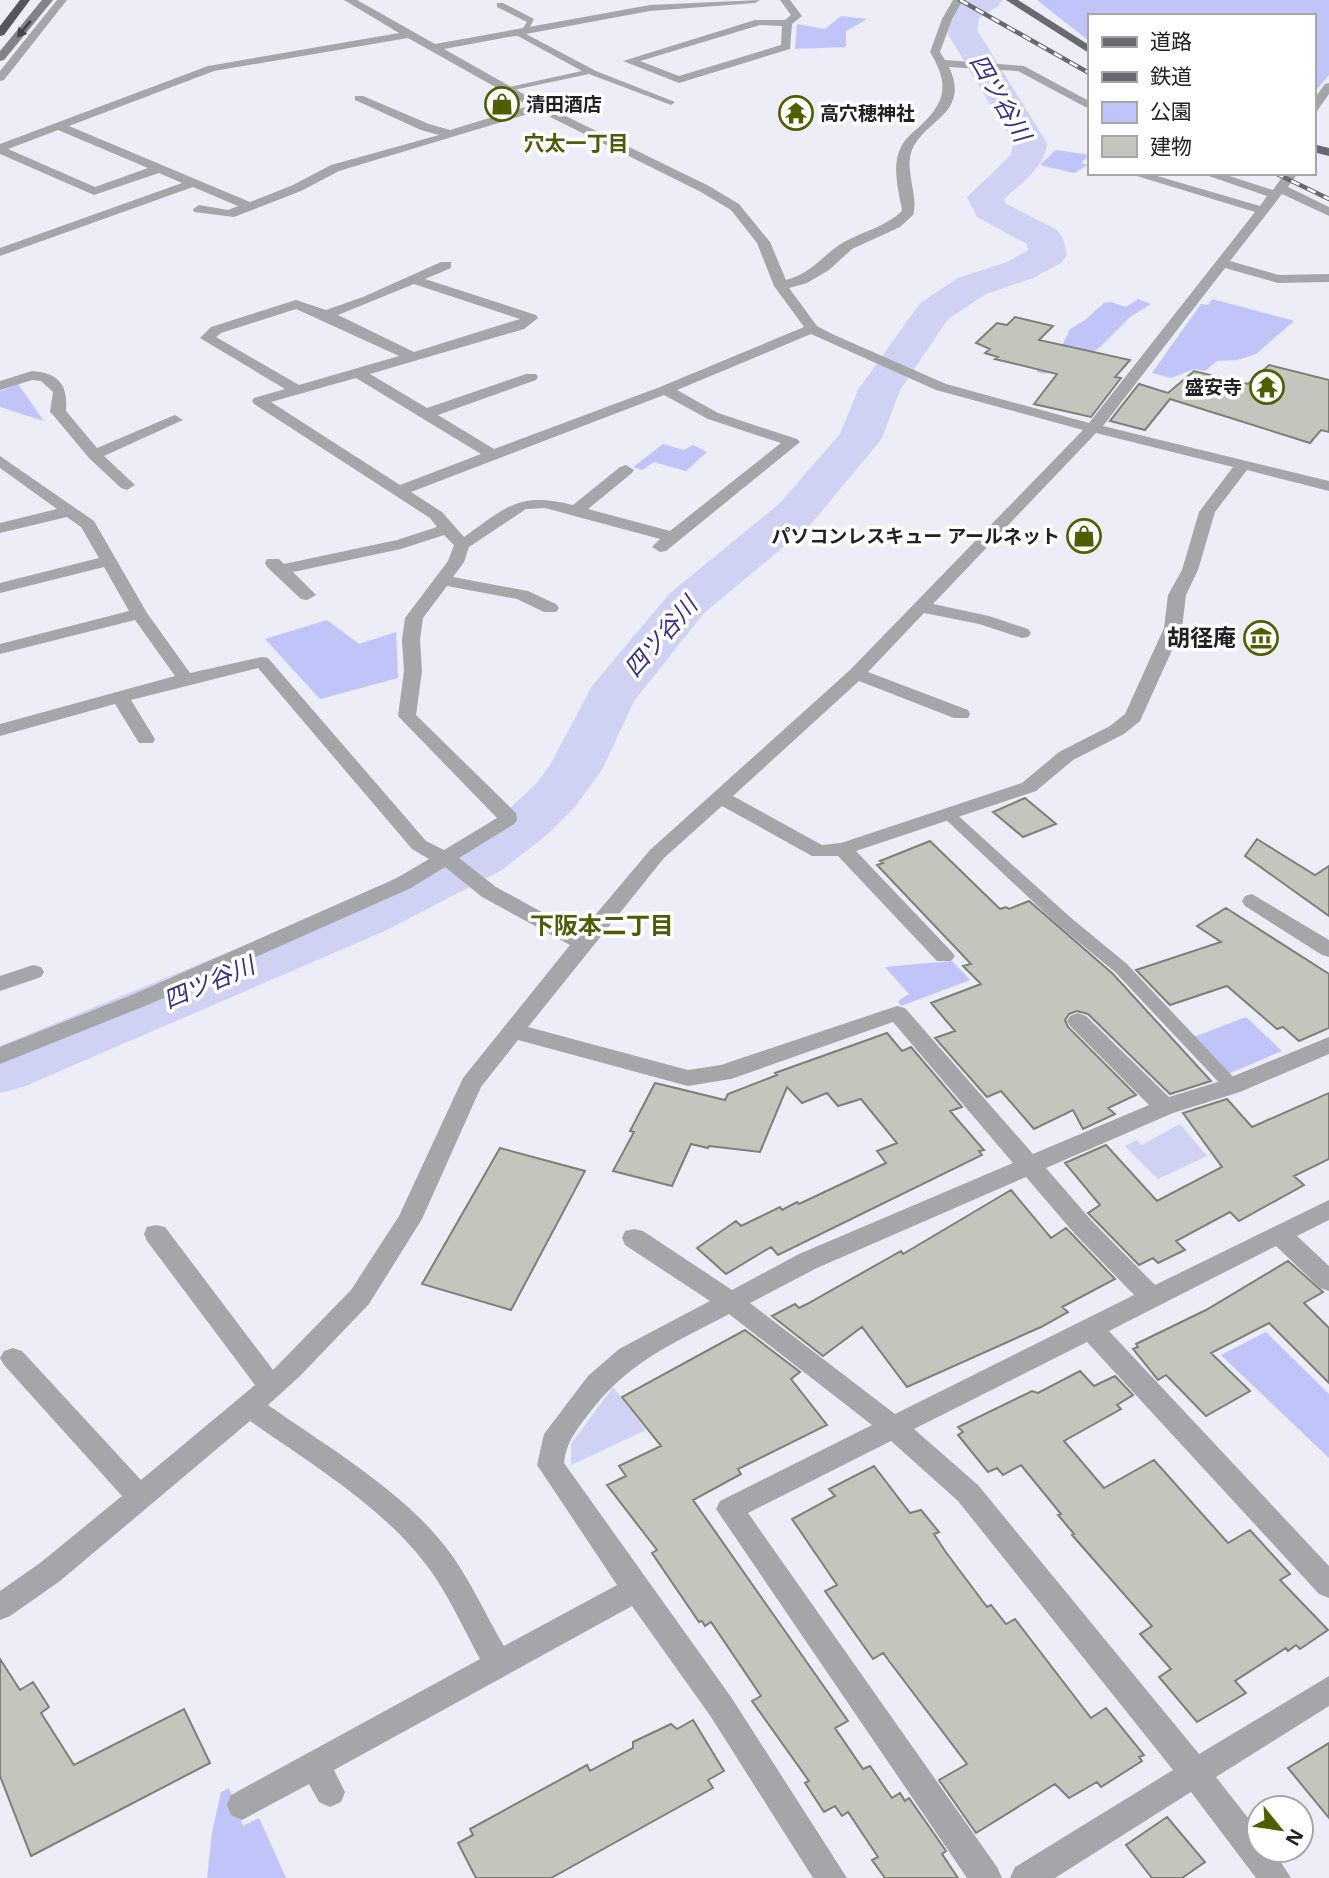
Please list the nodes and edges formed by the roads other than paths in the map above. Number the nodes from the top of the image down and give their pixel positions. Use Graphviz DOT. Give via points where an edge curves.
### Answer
graph roads {
  1 [pos="15,0"];
  2 [pos="25,0"];
  3 [pos="48,0"];
  4 [pos="62,0"];
  5 [pos="349,0"];
  6 [pos="755,0"];
  7 [pos="785,0"];
  8 [pos="958,0"];
  9 [pos="1011,0"];
  10 [pos="500,5"];
  11 [pos="605,7"];
  12 [pos="617,13"];
  13 [pos="0,16"];
  14 [pos="787,23"];
  15 [pos="0,33"];
  16 [pos="522,33"];
  17 [pos="410,34"];
  18 [pos="435,47"];
  19 [pos="1088,49"];
  20 [pos="0,58"];
  21 [pos="942,63"];
  22 [pos="587,72"];
  23 [pos="0,78"];
  24 [pos="1329,86"];
  25 [pos="508,90"];
  26 [pos="359,98"];
  27 [pos="671,102"];
  28 [pos="1088,105"];
  29 [pos="1315,106"];
  30 [pos="539,107"];
  31 [pos="58,126"];
  32 [pos="450,134"];
  33 [pos="0,149"];
  34 [pos="158,169"];
  35 [pos="1140,175"];
  36 [pos="1214,175"];
  37 [pos="1290,175"];
  38 [pos="192,183"];
  39 [pos="1277,191"];
  40 [pos="249,206"];
  41 [pos="199,209"];
  42 [pos="1261,210"];
  43 [pos="1329,212"];
  44 [pos="0,252"];
  45 [pos="1222,263"];
  46 [pos="446,265"];
  47 [pos="1327,275"];
  48 [pos="411,279"];
  49 [pos="781,286"];
  50 [pos="326,315"];
  51 [pos="812,329"];
  52 [pos="413,356"];
  53 [pos="357,372"];
  54 [pos="531,377"];
  55 [pos="0,386"];
  56 [pos="297,390"];
  57 [pos="665,390"];
  58 [pos="425,414"];
  59 [pos="175,420"];
  60 [pos="1093,428"];
  61 [pos="493,455"];
  62 [pos="94,456"];
  63 [pos="0,461"];
  64 [pos="1242,466"];
  65 [pos="626,470"];
  66 [pos="127,485"];
  67 [pos="1329,486"];
  68 [pos="398,491"];
  69 [pos="69,511"];
  70 [pos="576,511"];
  71 [pos="0,527"];
  72 [pos="449,528"];
  73 [pos="462,545"];
  74 [pos="108,561"];
  75 [pos="443,580"];
  76 [pos="0,588"];
  77 [pos="307,595"];
  78 [pos="920,607"];
  79 [pos="550,608"];
  80 [pos="139,614"];
  81 [pos="1022,633"];
  82 [pos="0,649"];
  83 [pos="856,674"];
  84 [pos="186,679"];
  85 [pos="120,697"];
  86 [pos="961,714"];
  87 [pos="0,730"];
  88 [pos="146,739"];
  89 [pos="718,796"];
  90 [pos="948,814"];
  91 [pos="843,849"];
  92 [pos="455,865"];
  93 [pos="1252,901"];
  94 [pos="583,943"];
  95 [pos="1329,950"];
  96 [pos="944,956"];
  97 [pos="33,972"];
  98 [pos="0,984"];
  99 [pos="1078,1021"];
  100 [pos="514,1031"];
  101 [pos="1329,1045"];
  102 [pos="0,1056"];
  103 [pos="1232,1086"];
  104 [pos="1165,1107"];
  105 [pos="1030,1164"];
  106 [pos="1329,1209"];
  107 [pos="156,1234"];
  108 [pos="1279,1234"];
  109 [pos="634,1237"];
  110 [pos="1329,1281"];
  111 [pos="1152,1297"];
  112 [pos="730,1301"];
  113 [pos="1090,1328"];
  114 [pos="13,1358"];
  115 [pos="271,1387"];
  116 [pos="249,1406"];
  117 [pos="893,1427"];
  118 [pos="140,1497"];
  119 [pos="1329,1585"];
  120 [pos="636,1590"];
  121 [pos="0,1607"];
  122 [pos="499,1664"];
  123 [pos="1329,1690"];
  124 [pos="315,1765"];
  125 [pos="1195,1773"];
  126 [pos="330,1792"];
  127 [pos="242,1805"];
  128 [pos="831,1878"];
  129 [pos="986,1878"];
  130 [pos="1026,1878"];
  131 [pos="1275,1878"];
  1 -- 13 [label="highway"];
  2 -- 15 [label="highway"];
  3 -- 20 [label="street, one-way"];
  4 -- 23 [label="street"];
  5 -- 17 [label="street"];
  6 -- 12 [label="street"];
  7 -- 14 [label="street" via="797,16"];
  8 -- 21 [label="street" via="935,52"];
  9 -- 19 [label="main road"];
  10 -- 16 [label="lane" via="531,20"];
  11 -- 12 [label="street"];
  12 -- 16 [label="street"];
  14 -- 14 [label="street" via="786,47 679,80 629,61 759,22"];
  16 -- 18 [label="street"];
  16 -- 22 [label="lane"];
  17 -- 18 [label="street"];
  17 -- 31 [label="street" via="212,68"];
  18 -- 25 [label="street"];
  21 -- 28 [label="street" via="1020,68"];
  21 -- 49 [label="street" via="951,90 948,101 908,146 904,157 908,212 895,224 847,246 802,280"];
  22 -- 25 [label="lane"];
  22 -- 27 [label="lane"];
  24 -- 29 [label="street"];
  25 -- 30 [label="street"];
  26 -- 32 [label="street"];
  30 -- 32 [label="street"];
  30 -- 49 [label="street" via="736,207 763,242"];
  31 -- 33 [label="street"];
  31 -- 34 [label="street"];
  32 -- 40 [label="street" via="335,168"];
  33 -- 34 [label="street" via="94,191"];
  34 -- 38 [label="street"];
  35 -- 42 [label="street"];
  36 -- 39 [label="street"];
  37 -- 39 [label="street"];
  38 -- 40 [label="street"];
  38 -- 44 [label="street" via="46,230"];
  39 -- 42 [label="street"];
  39 -- 43 [label="street"];
  40 -- 41 [label="street" via="229,214"];
  42 -- 45 [label="street"];
  45 -- 47 [label="street" via="1278,279"];
  45 -- 60 [label="street"];
  46 -- 48 [label="street"];
  48 -- 50 [label="street"];
  48 -- 52 [label="street" via="531,318 519,326"];
  49 -- 51 [label="street"];
  50 -- 52 [label="street"];
  50 -- 56 [label="street" via="296,304 216,330 207,338"];
  51 -- 57 [label="street"];
  51 -- 60 [label="street" via="941,387"];
  52 -- 53 [label="street"];
  53 -- 56 [label="street"];
  53 -- 58 [label="street"];
  54 -- 58 [label="street"];
  55 -- 62 [label="street" via="31,374 50,379 60,391 58,412"];
  56 -- 68 [label="street" via="259,401"];
  57 -- 61 [label="street"];
  57 -- 70 [label="street" via="713,416 792,442 666,542"];
  58 -- 61 [label="street"];
  59 -- 62 [label="street"];
  60 -- 64 [label="street"];
  60 -- 78 [label="street"];
  61 -- 68 [label="street"];
  62 -- 66 [label="street"];
  63 -- 69 [label="street"];
  64 -- 67 [label="street"];
  64 -- 90 [label="street" via="1207,512 1190,570 1177,595 1172,628 1133,717 1066,756 1029,787"];
  65 -- 70 [label="street"];
  68 -- 72 [label="street"];
  69 -- 71 [label="street"];
  69 -- 74 [label="street" via="88,524"];
  70 -- 73 [label="street" via="545,503 522,505"];
  72 -- 73 [label="street"];
  72 -- 77 [label="street" via="401,544 277,566"];
  73 -- 75 [label="street"];
  74 -- 76 [label="street"];
  74 -- 80 [label="street"];
  75 -- 79 [label="street" via="522,595"];
  75 -- 92 [label="street" via="414,618 407,716 506,813 507,820"];
  78 -- 81 [label="street"];
  78 -- 83 [label="street"];
  80 -- 82 [label="street"];
  80 -- 84 [label="street"];
  83 -- 86 [label="street"];
  83 -- 89 [label="street"];
  84 -- 85 [label="street"];
  84 -- 92 [label="street" via="262,662 419,845"];
  85 -- 87 [label="street"];
  85 -- 88 [label="street"];
  89 -- 91 [label="street" via="820,852"];
  89 -- 94 [label="street" via="657,854"];
  90 -- 91 [label="street"];
  90 -- 103 [label="lane" via="1121,968"];
  91 -- 96 [label="street"];
  92 -- 94 [label="street" via="489,892"];
  92 -- 102 [label="street"];
  93 -- 95 [label="street"];
  94 -- 100 [label="street"];
  97 -- 98 [label="street"];
  99 -- 104 [label="street"];
  100 -- 105 [label="street" via="688,1078 723,1073 897,1013"];
  100 -- 115 [label="street" via="471,1084 410,1219 360,1297"];
  101 -- 103 [label="street"];
  103 -- 104 [label="street"];
  104 -- 105 [label="street"];
  105 -- 111 [label="street" via="1083,1227"];
  105 -- 112 [label="street" via="808,1261"];
  106 -- 108 [label="street"];
  107 -- 115 [label="street"];
  108 -- 110 [label="street"];
  108 -- 111 [label="street"];
  109 -- 112 [label="street"];
  111 -- 113 [label="street"];
  112 -- 117 [label="street"];
  112 -- 120 [label="street" via="628,1356 597,1383 554,1442 550,1465"];
  113 -- 117 [label="street"];
  113 -- 119 [label="street"];
  114 -- 118 [label="street"];
  115 -- 116 [label="street"];
  116 -- 118 [label="street"];
  116 -- 122 [label="street" via="402,1519 435,1554"];
  117 -- 125 [label="street" via="968,1493"];
  117 -- 129 [label="street" via="730,1509"];
  118 -- 121 [label="street"];
  120 -- 122 [label="street"];
  120 -- 128 [label="street" via="721,1707"];
  122 -- 124 [label="street"];
  123 -- 125 [label="street"];
  124 -- 126 [label="street"];
  124 -- 127 [label="street"];
  125 -- 130 [label="street"];
  125 -- 131 [label="street"];
}
